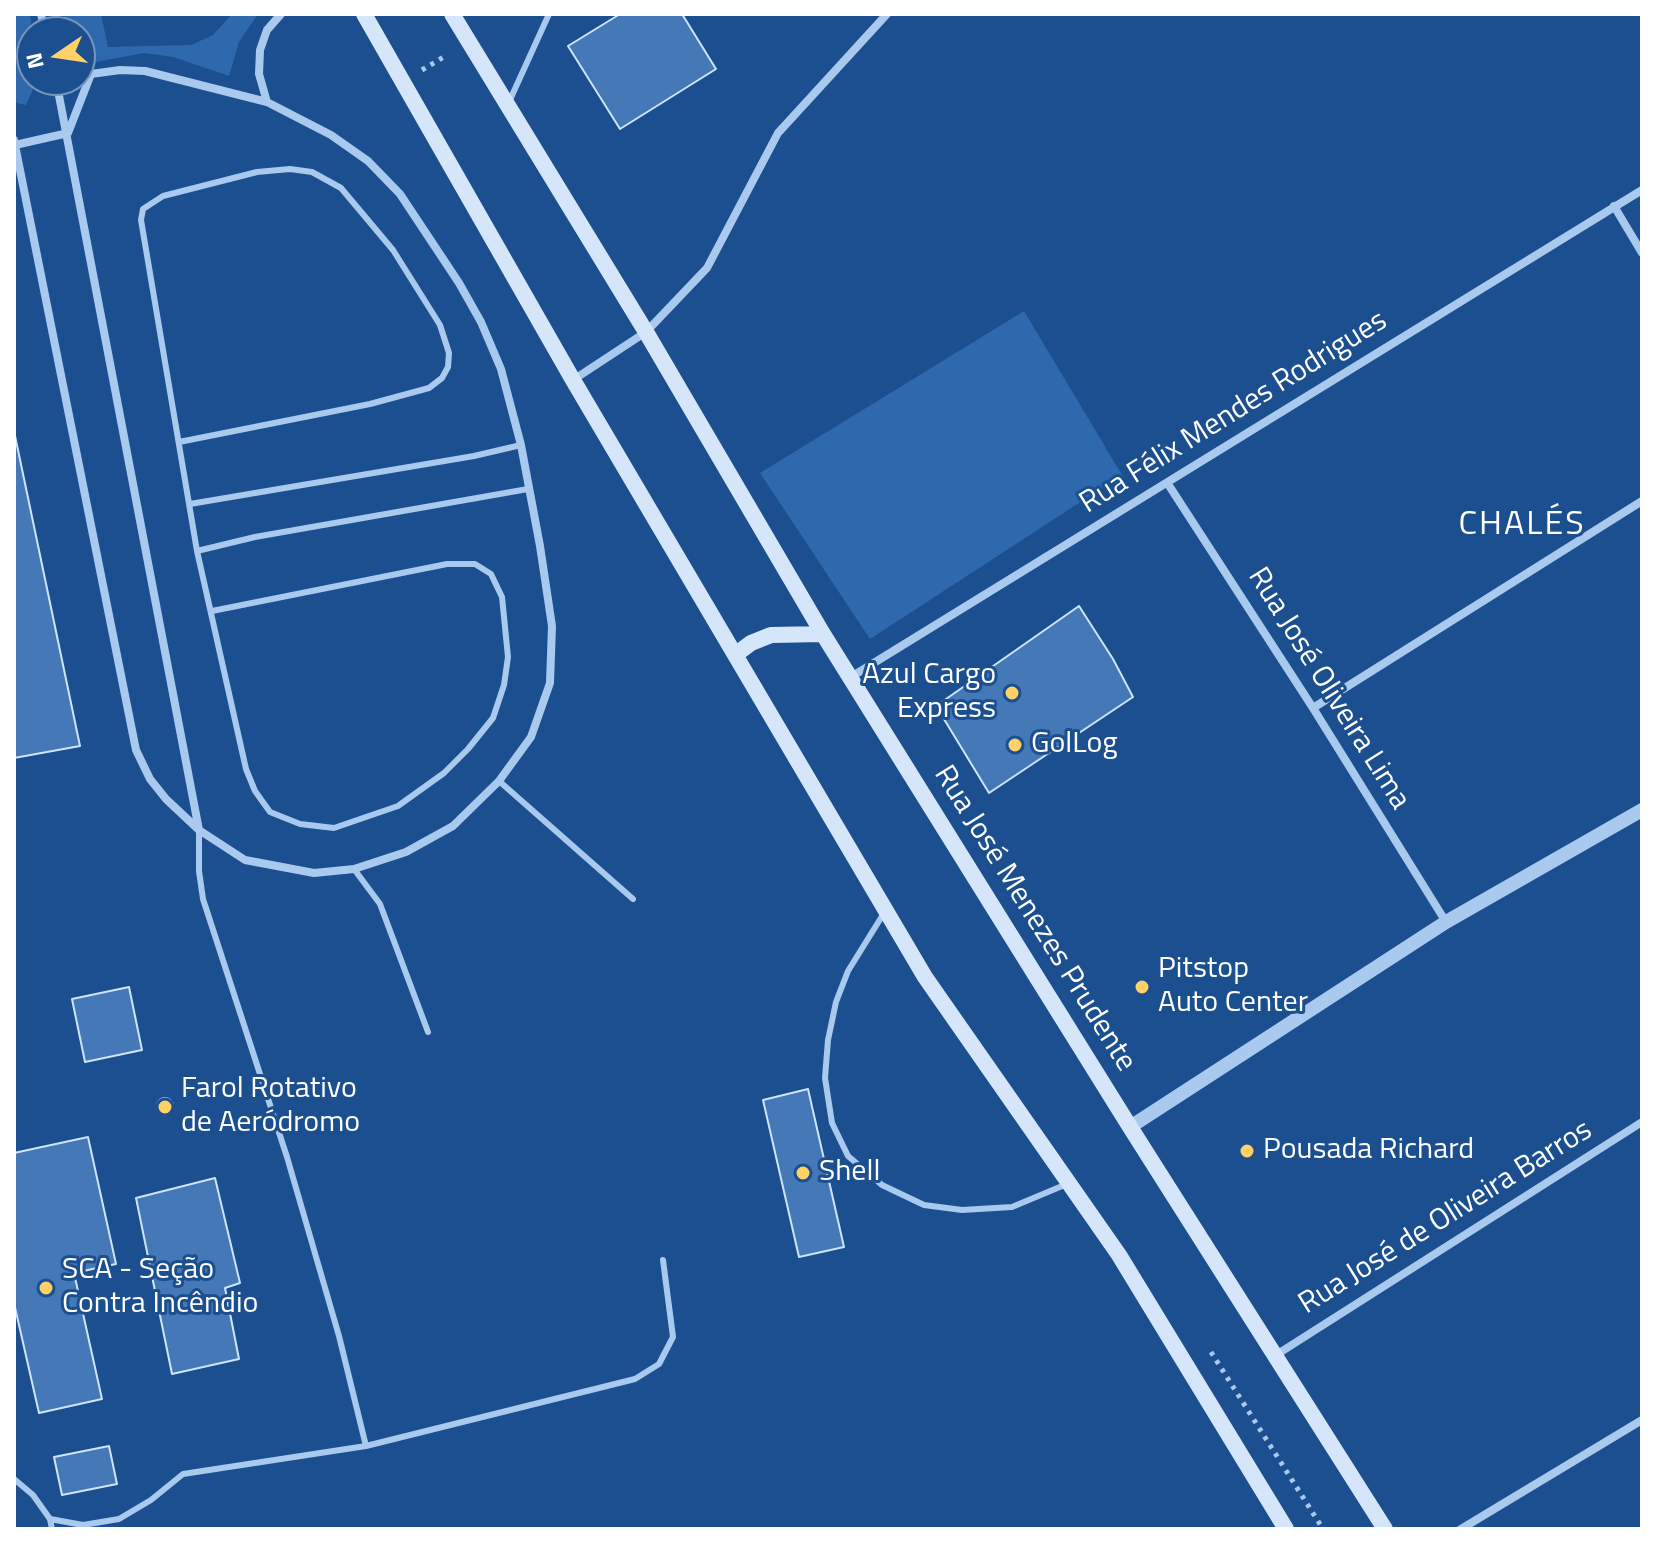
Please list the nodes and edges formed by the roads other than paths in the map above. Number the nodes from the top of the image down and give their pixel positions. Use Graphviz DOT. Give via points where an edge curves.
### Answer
graph roads {
  1 [pos="281,14"];
  2 [pos="364,14"];
  3 [pos="452,14"];
  4 [pos="549,14"];
  5 [pos="887,14"];
  6 [pos="60,96"];
  7 [pos="267,102"];
  8 [pos="508,105"];
  9 [pos="68,133"];
  10 [pos="15,143"];
  11 [pos="1642,190"];
  12 [pos="1614,206"];
  13 [pos="1642,253"];
  14 [pos="646,332"];
  15 [pos="573,380"];
  16 [pos="179,442"];
  17 [pos="521,445"];
  18 [pos="1168,484"];
  19 [pos="528,489"];
  20 [pos="1642,501"];
  21 [pos="190,504"];
  22 [pos="197,551"];
  23 [pos="212,611"];
  24 [pos="823,634"];
  25 [pos="735,655"];
  26 [pos="851,677"];
  27 [pos="1313,708"];
  28 [pos="499,781"];
  29 [pos="1642,810"];
  30 [pos="199,830"];
  31 [pos="354,869"];
  32 [pos="633,899"];
  33 [pos="886,910"];
  34 [pos="1446,922"];
  35 [pos="428,1032"];
  36 [pos="1642,1122"];
  37 [pos="1130,1127"];
  38 [pos="1067,1184"];
  39 [pos="663,1260"];
  40 [pos="1276,1355"];
  41 [pos="1642,1420"];
  42 [pos="366,1446"];
  43 [pos="14,1479"];
  44 [pos="50,1519"];
  45 [pos="52,1529"];
  46 [pos="1286,1529"];
  47 [pos="1385,1529"];
  48 [pos="1461,1529"];
  1 -- 7 [label="street" via="267,30 260,50 259,74"];
  2 -- 15 [label="main road"];
  3 -- 8 [label="main road, Rua José Menezes Prudente"];
  4 -- 8 [label="lane"];
  5 -- 14 [label="street" via="778,133 707,268"];
  6 -- 9 [label="street"];
  7 -- 9 [label="street" via="145,71 91,74"];
  7 -- 17 [label="street" via="331,135 368,161 400,194 481,322 501,369"];
  8 -- 14 [label="main road, Rua José Menezes Prudente"];
  9 -- 10 [label="street"];
  9 -- 30 [label="street"];
  10 -- 30 [label="street" via="136,750 150,779"];
  11 -- 12 [label="street, Rua Félix Mendes Rodrigues"];
  12 -- 13 [label="street"];
  12 -- 18 [label="street, Rua Félix Mendes Rodrigues"];
  14 -- 15 [label="street"];
  14 -- 24 [label="main road, Rua José Menezes Prudente"];
  15 -- 25 [label="main road"];
  16 -- 16 [label="lane" via="143,209 163,196 257,172 312,172 341,188 393,250 440,325 449,353 442,378 429,388 370,404"];
  16 -- 21 [label="lane"];
  17 -- 19 [label="street"];
  17 -- 21 [label="lane"];
  18 -- 26 [label="street, Rua Félix Mendes Rodrigues"];
  18 -- 27 [label="street, Rua José Oliveira Lima"];
  19 -- 22 [label="lane"];
  19 -- 28 [label="street" via="552,626 550,683 531,737"];
  20 -- 27 [label="street"];
  21 -- 22 [label="lane"];
  22 -- 23 [label="lane"];
  23 -- 23 [label="lane" via="255,791 270,812 300,824 334,828 398,806 468,749 493,718 504,685 508,657 502,597 491,574 475,564 447,564"];
  24 -- 25 [label="main road" via="771,635"];
  24 -- 26 [label="main road, Rua José Menezes Prudente"];
  25 -- 33 [label="main road"];
  26 -- 37 [label="main road, Rua José Menezes Prudente"];
  27 -- 34 [label="street, Rua José Oliveira Lima"];
  28 -- 31 [label="street" via="453,826 406,852"];
  28 -- 32 [label="lane"];
  29 -- 34 [label="street"];
  30 -- 31 [label="street" via="245,860 314,873"];
  30 -- 42 [label="lane" via="203,899 287,1157"];
  31 -- 35 [label="lane" via="380,904"];
  33 -- 38 [label="main road" via="925,977"];
  33 -- 38 [label="lane" via="848,971 828,1040 825,1078 832,1123 848,1156 882,1185 924,1205 962,1210 1012,1207"];
  34 -- 37 [label="street"];
  36 -- 40 [label="street, Rua José de Oliveira Barros"];
  37 -- 40 [label="main road, Rua José Menezes Prudente"];
  38 -- 46 [label="main road" via="1119,1255"];
  39 -- 42 [label="lane" via="673,1337 659,1364 635,1379"];
  40 -- 47 [label="main road, Rua José Menezes Prudente"];
  41 -- 48 [label="street"];
  42 -- 44 [label="lane" via="183,1474 119,1519 83,1525"];
  43 -- 44 [label="lane"];
  44 -- 45 [label="lane"];
}
